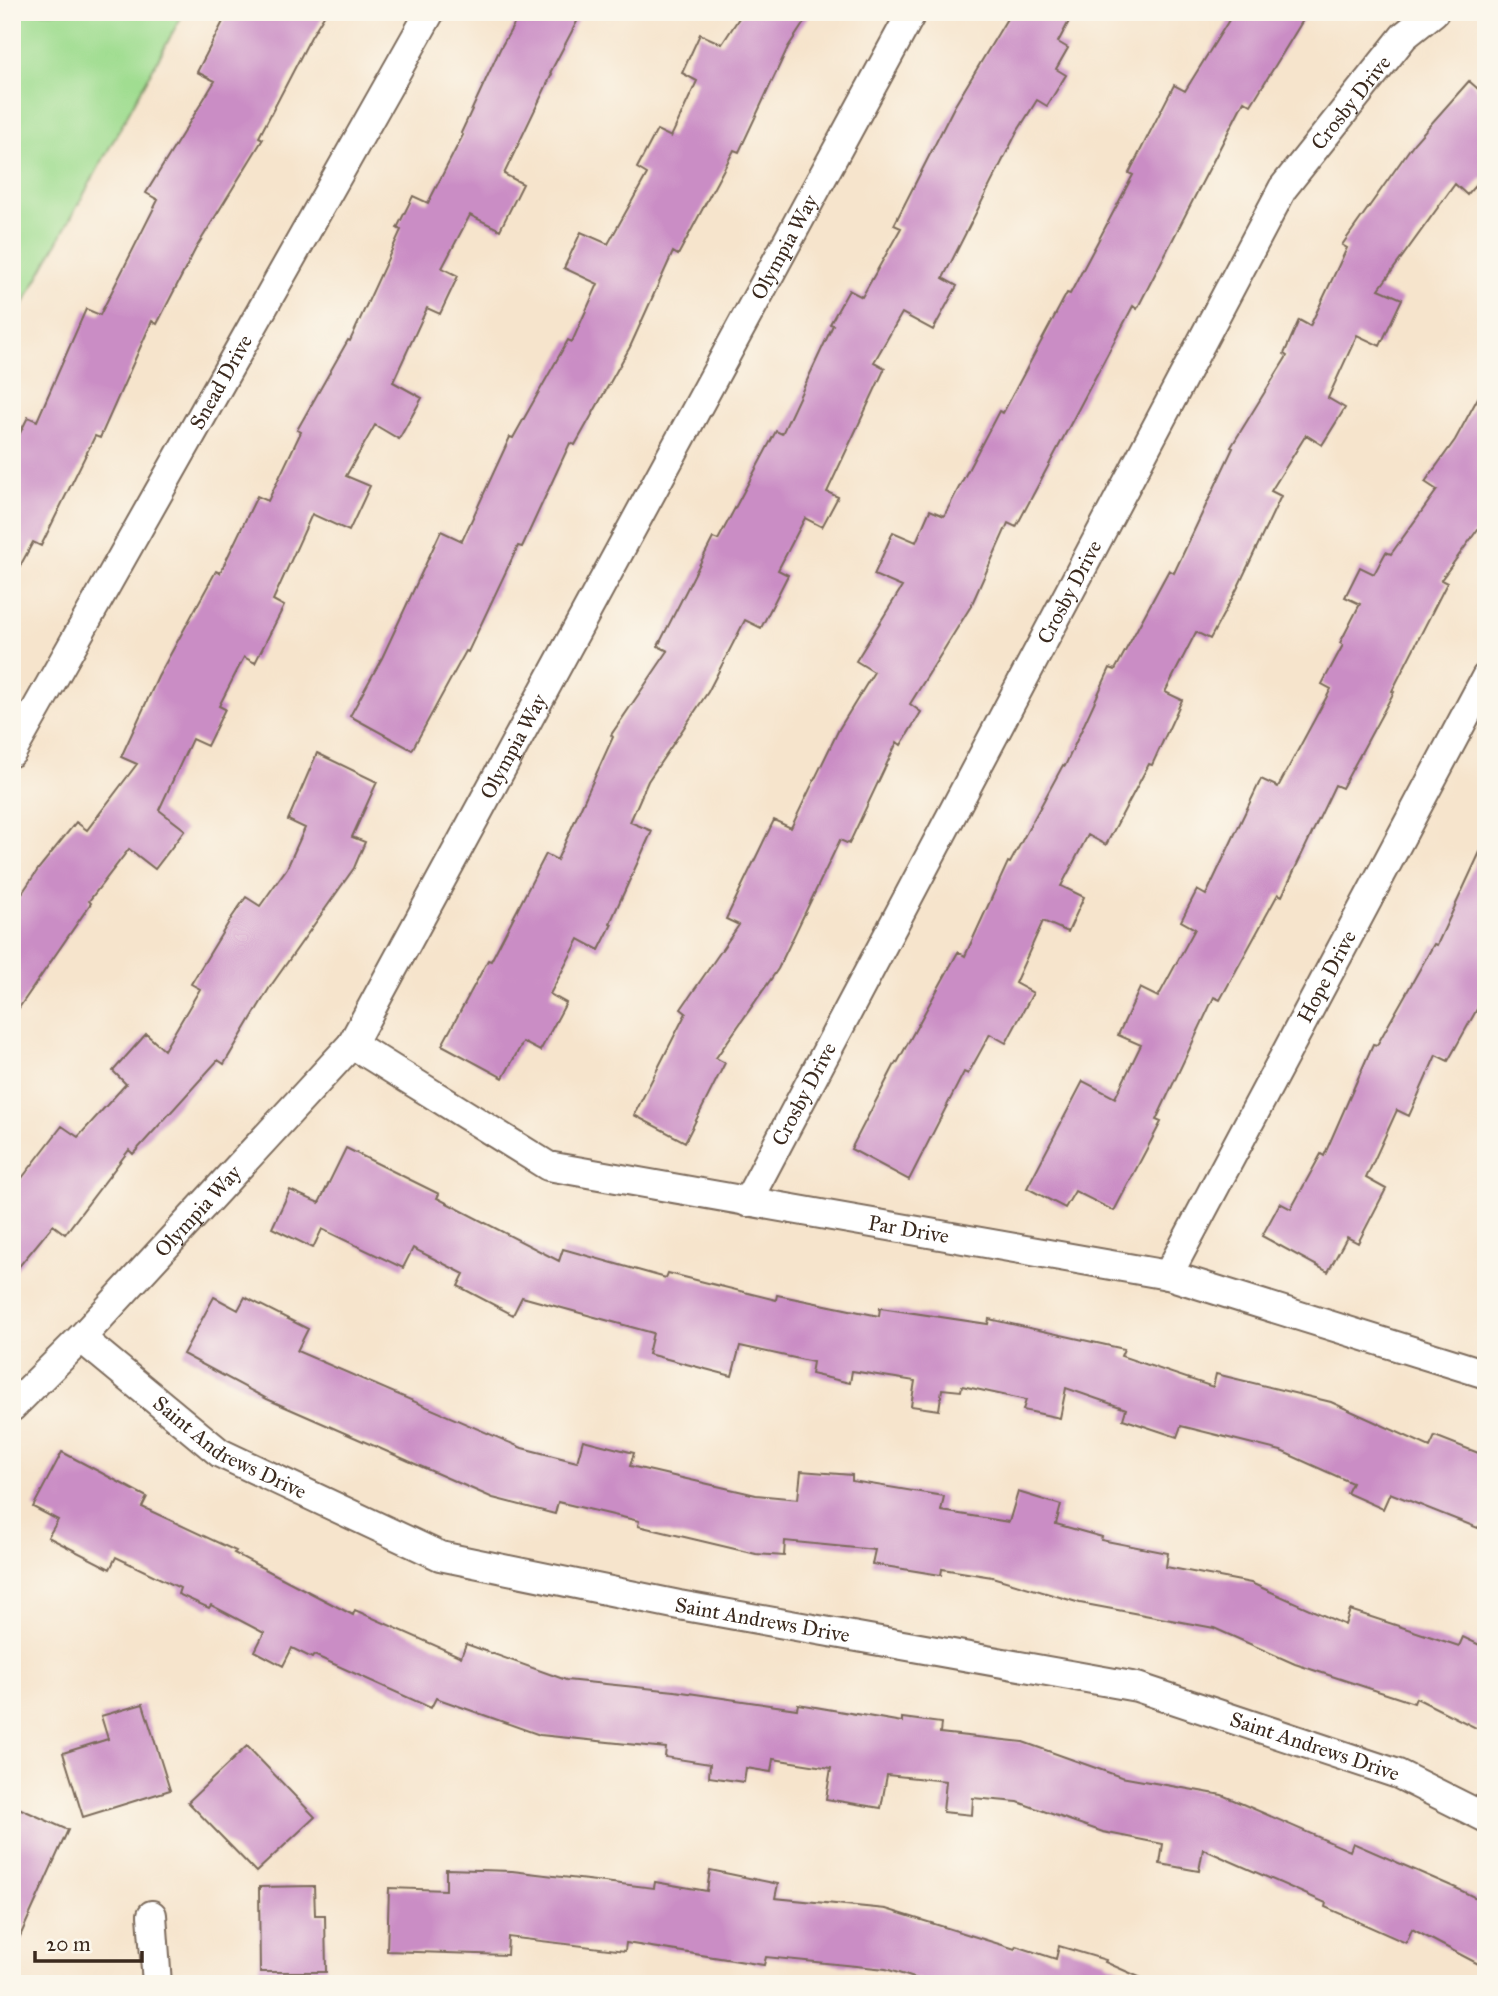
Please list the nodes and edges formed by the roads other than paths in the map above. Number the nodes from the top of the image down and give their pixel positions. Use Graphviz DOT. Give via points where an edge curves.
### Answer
graph roads {
  1 [pos="430,12"];
  2 [pos="912,12"];
  3 [pos="1434,12"];
  4 [pos="1486,677"];
  5 [pos="12,752"];
  6 [pos="352,1044"];
  7 [pos="747,1202"];
  8 [pos="1168,1275"];
  9 [pos="81,1338"];
  10 [pos="1486,1374"];
  11 [pos="12,1407"];
  12 [pos="1486,1818"];
  13 [pos="152,1915"];
  14 [pos="157,1984"];
  1 -- 5 [label="street, Snead Drive"];
  2 -- 6 [label="street, Olympia Way"];
  3 -- 7 [label="street, Crosby Drive" via="1404,36 1283,188"];
  4 -- 8 [label="street, Hope Drive"];
  6 -- 7 [label="street, Par Drive" via="548,1166"];
  6 -- 9 [label="street, Olympia Way"];
  7 -- 8 [label="street, Par Drive"];
  8 -- 10 [label="street, Par Drive"];
  9 -- 11 [label="street, Olympia Way"];
  9 -- 12 [label="street, Saint Andrews Drive" via="220,1453 440,1556 679,1605 1137,1687 1398,1774"];
  13 -- 14 [label="street"];
}
